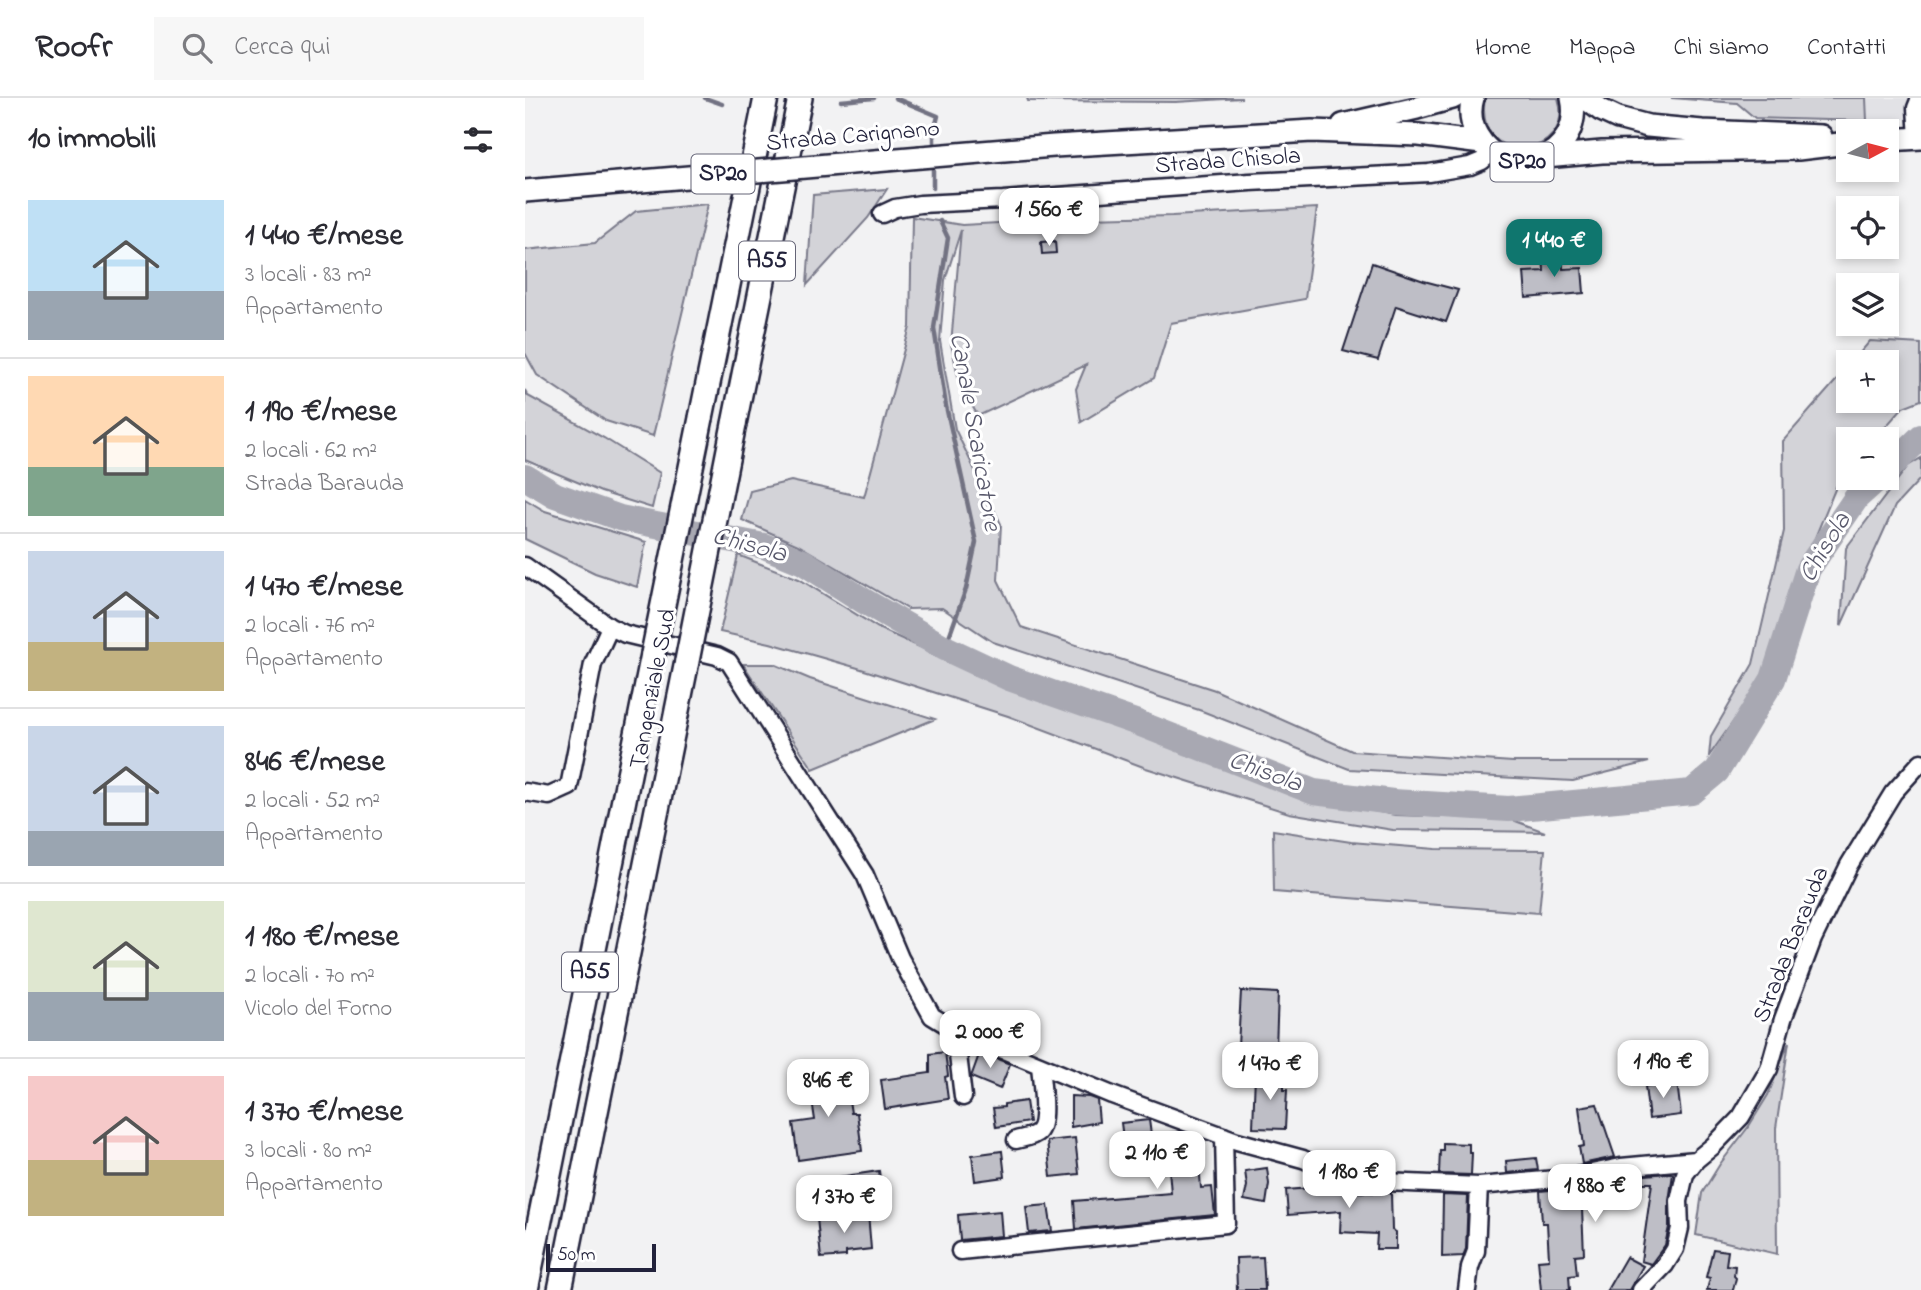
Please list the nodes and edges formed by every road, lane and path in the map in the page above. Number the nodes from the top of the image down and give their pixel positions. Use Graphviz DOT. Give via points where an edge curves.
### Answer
graph roads {
  1 [pos="766,98"];
  2 [pos="800,98"];
  3 [pos="809,98"];
  4 [pos="1453,98"];
  5 [pos="1473,98"];
  6 [pos="1571,98"];
  7 [pos="1585,98"];
  8 [pos="1920,98"];
  9 [pos="1312,131"];
  10 [pos="1919,138"];
  11 [pos="1899,139"];
  12 [pos="1836,140"];
  13 [pos="1836,143"];
  14 [pos="790,145"];
  15 [pos="1487,148"];
  16 [pos="1545,157"];
  17 [pos="525,191"];
  18 [pos="882,214"];
  19 [pos="525,566"];
  20 [pos="610,627"];
  21 [pos="1921,762"];
  22 [pos="525,792"];
  23 [pos="955,1030"];
  24 [pos="1041,1065"];
  25 [pos="963,1097"];
  26 [pos="1224,1136"];
  27 [pos="1016,1140"];
  28 [pos="1696,1160"];
  29 [pos="1479,1186"];
  30 [pos="960,1251"];
  31 [pos="526,1290"];
  32 [pos="559,1290"];
  33 [pos="1468,1290"];
  34 [pos="1641,1290"];
  1 -- 31 [label="highway, Tangenziale Sud / A55, bridge"];
  2 -- 14 [label="highway, Tangenziale Sud / A55"];
  3 -- 14 [label="highway"];
  4 -- 9 [label="main road, SP20"];
  5 -- 15 [label="main road, SP20" via="1471,118"];
  6 -- 16 [label="main road, SP20" via="1570,131"];
  7 -- 12 [label="main road, SP20" via="1618,118 1648,126"];
  8 -- 10 [label="street" via="1916,108"];
  9 -- 15 [label="main road, SP20" via="1419,135"];
  9 -- 17 [label="main road, Strada Carignano / SP20, bridge" via="1054,146"];
  10 -- 11 [label="main road"];
  13 -- 16 [label="main road, SP20" via="1798,149"];
  14 -- 32 [label="highway, Tangenziale Sud / A55, bridge"];
  15 -- 16 [label="main road, SP20" via="1506,160"];
  15 -- 18 [label="street, Strada Chisola" via="1482,161 1429,173 921,204"];
  19 -- 20 [label="street"];
  20 -- 22 [label="street" via="593,664 569,787 549,796"];
  20 -- 23 [label="street" via="729,662 865,875 900,958 932,1016"];
  21 -- 28 [label="street, Strada Barauda" via="1893,793 1849,865 1813,939 1769,1069 1741,1117"];
  23 -- 24 [label="street"];
  23 -- 25 [label="street"];
  24 -- 26 [label="street"];
  24 -- 27 [label="street" via="1041,1127 1036,1134"];
  26 -- 29 [label="street" via="1361,1181"];
  26 -- 30 [label="street" via="1226,1224"];
  28 -- 29 [label="street"];
  28 -- 34 [label="street, Strada Barauda" via="1685,1174 1675,1249"];
  29 -- 33 [label="street" via="1476,1251"];
}
